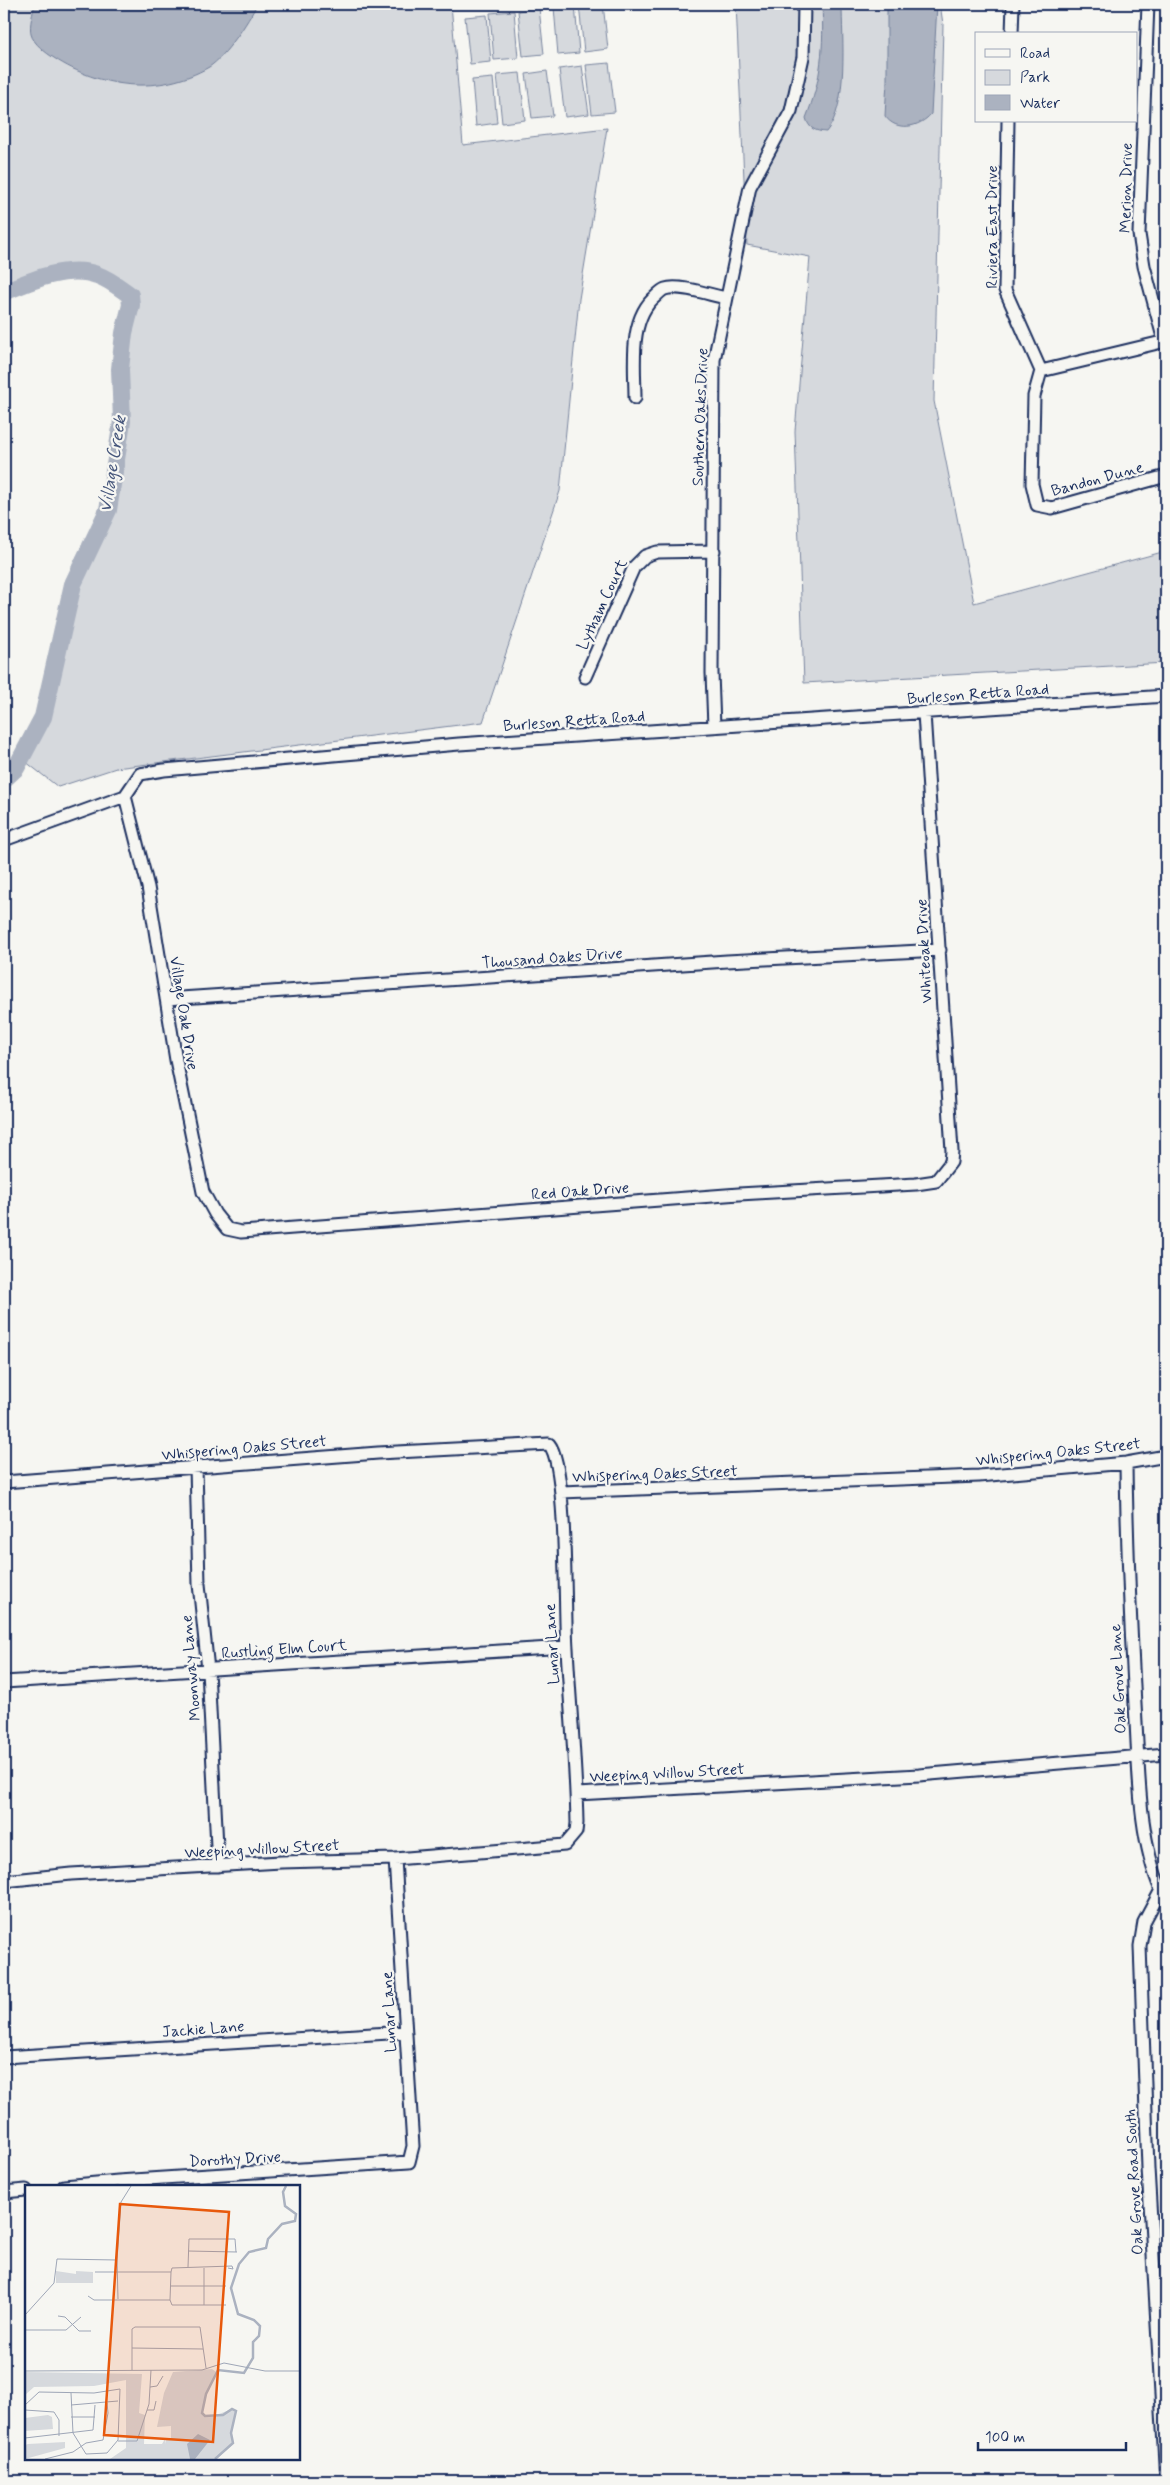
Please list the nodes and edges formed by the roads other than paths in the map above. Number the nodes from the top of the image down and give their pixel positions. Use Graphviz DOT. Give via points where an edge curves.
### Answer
graph roads {
  1 [pos="804,4"];
  2 [pos="1012,4"];
  3 [pos="1148,4"];
  4 [pos="1012,32"];
  5 [pos="1008,122"];
  6 [pos="726,298"];
  7 [pos="1165,341"];
  8 [pos="1041,371"];
  9 [pos="634,398"];
  10 [pos="1166,476"];
  11 [pos="714,552"];
  12 [pos="585,677"];
  13 [pos="1166,696"];
  14 [pos="924,714"];
  15 [pos="714,727"];
  16 [pos="124,796"];
  17 [pos="4,840"];
  18 [pos="940,950"];
  19 [pos="166,999"];
  20 [pos="936,1181"];
  21 [pos="227,1229"];
  22 [pos="1166,1456"];
  23 [pos="1126,1463"];
  24 [pos="196,1467"];
  25 [pos="4,1482"];
  26 [pos="561,1492"];
  27 [pos="566,1647"];
  28 [pos="208,1670"];
  29 [pos="4,1682"];
  30 [pos="1166,1754"];
  31 [pos="1138,1756"];
  32 [pos="577,1794"];
  33 [pos="396,1859"];
  34 [pos="218,1866"];
  35 [pos="4,1881"];
  36 [pos="1164,1890"];
  37 [pos="405,2032"];
  38 [pos="4,2057"];
  39 [pos="409,2162"];
  40 [pos="75,2185"];
  41 [pos="25,2190"];
  42 [pos="4,2192"];
  43 [pos="1166,2481"];
  1 -- 6 [label="street, Southern Oaks Drive" via="803,57 790,111 750,187"];
  2 -- 4 [label="street"];
  3 -- 7 [label="street, Merion Drive" via="1139,234 1144,266"];
  5 -- 8 [label="street, Riviera East Drive" via="1005,290"];
  6 -- 9 [label="street" via="679,288 664,289 648,302 639,320"];
  6 -- 11 [label="street, Southern Oaks Drive" via="714,360"];
  7 -- 8 [label="street"];
  8 -- 10 [label="street, Bandon Dune" via="1034,396 1032,484 1037,505 1052,508"];
  11 -- 12 [label="street, Lytham Court" via="656,552 645,556 634,567"];
  11 -- 15 [label="street, Southern Oaks Drive"];
  13 -- 14 [label="street, Burleson Retta Road"];
  14 -- 15 [label="street, Burleson Retta Road"];
  14 -- 18 [label="street, Whiteoak Drive"];
  15 -- 16 [label="street, Burleson Retta Road" via="459,744 164,770 140,774"];
  16 -- 17 [label="street"];
  16 -- 19 [label="street, Village Oak Drive" via="148,887"];
  18 -- 19 [label="street, Thousand Oaks Drive" via="726,961"];
  18 -- 20 [label="street, Whiteoak Drive" via="952,1152 951,1162"];
  19 -- 21 [label="street, Village Oak Drive" via="203,1192"];
  20 -- 21 [label="street, Red Oak Drive" via="241,1232"];
  22 -- 23 [label="street, Whispering Oaks Street"];
  23 -- 26 [label="street, Whispering Oaks Street" via="979,1476"];
  23 -- 31 [label="street, Oak Grove Lane" via="1128,1589"];
  24 -- 25 [label="street, Whispering Oaks Street"];
  24 -- 26 [label="street, Whispering Oaks Street" via="538,1443 549,1444 555,1451"];
  24 -- 28 [label="street, Moonway Lane" via="199,1584"];
  26 -- 27 [label="street, Lunar Lane"];
  27 -- 28 [label="street, Rustling Elm Court"];
  27 -- 32 [label="street, Lunar Lane"];
  28 -- 29 [label="street, Rustling Elm Court"];
  28 -- 34 [label="street, Moonway Lane"];
  30 -- 31 [label="street, Weeping Willow Street"];
  31 -- 32 [label="street, Weeping Willow Street" via="919,1775"];
  31 -- 36 [label="street, Oak Grove Lane" via="1151,1866"];
  32 -- 33 [label="street, Weeping Willow Street" via="576,1832 565,1845"];
  33 -- 34 [label="street, Weeping Willow Street"];
  33 -- 37 [label="street, Lunar Lane"];
  34 -- 35 [label="street, Weeping Willow Street"];
  36 -- 43 [label="street, Oak Grove Road South" via="1144,1922 1140,1946 1148,2176"];
  37 -- 38 [label="street, Jackie Lane"];
  37 -- 39 [label="street, Lunar Lane" via="413,2146"];
  39 -- 40 [label="street, Dorothy Drive"];
  41 -- 42 [label="street"];
}
